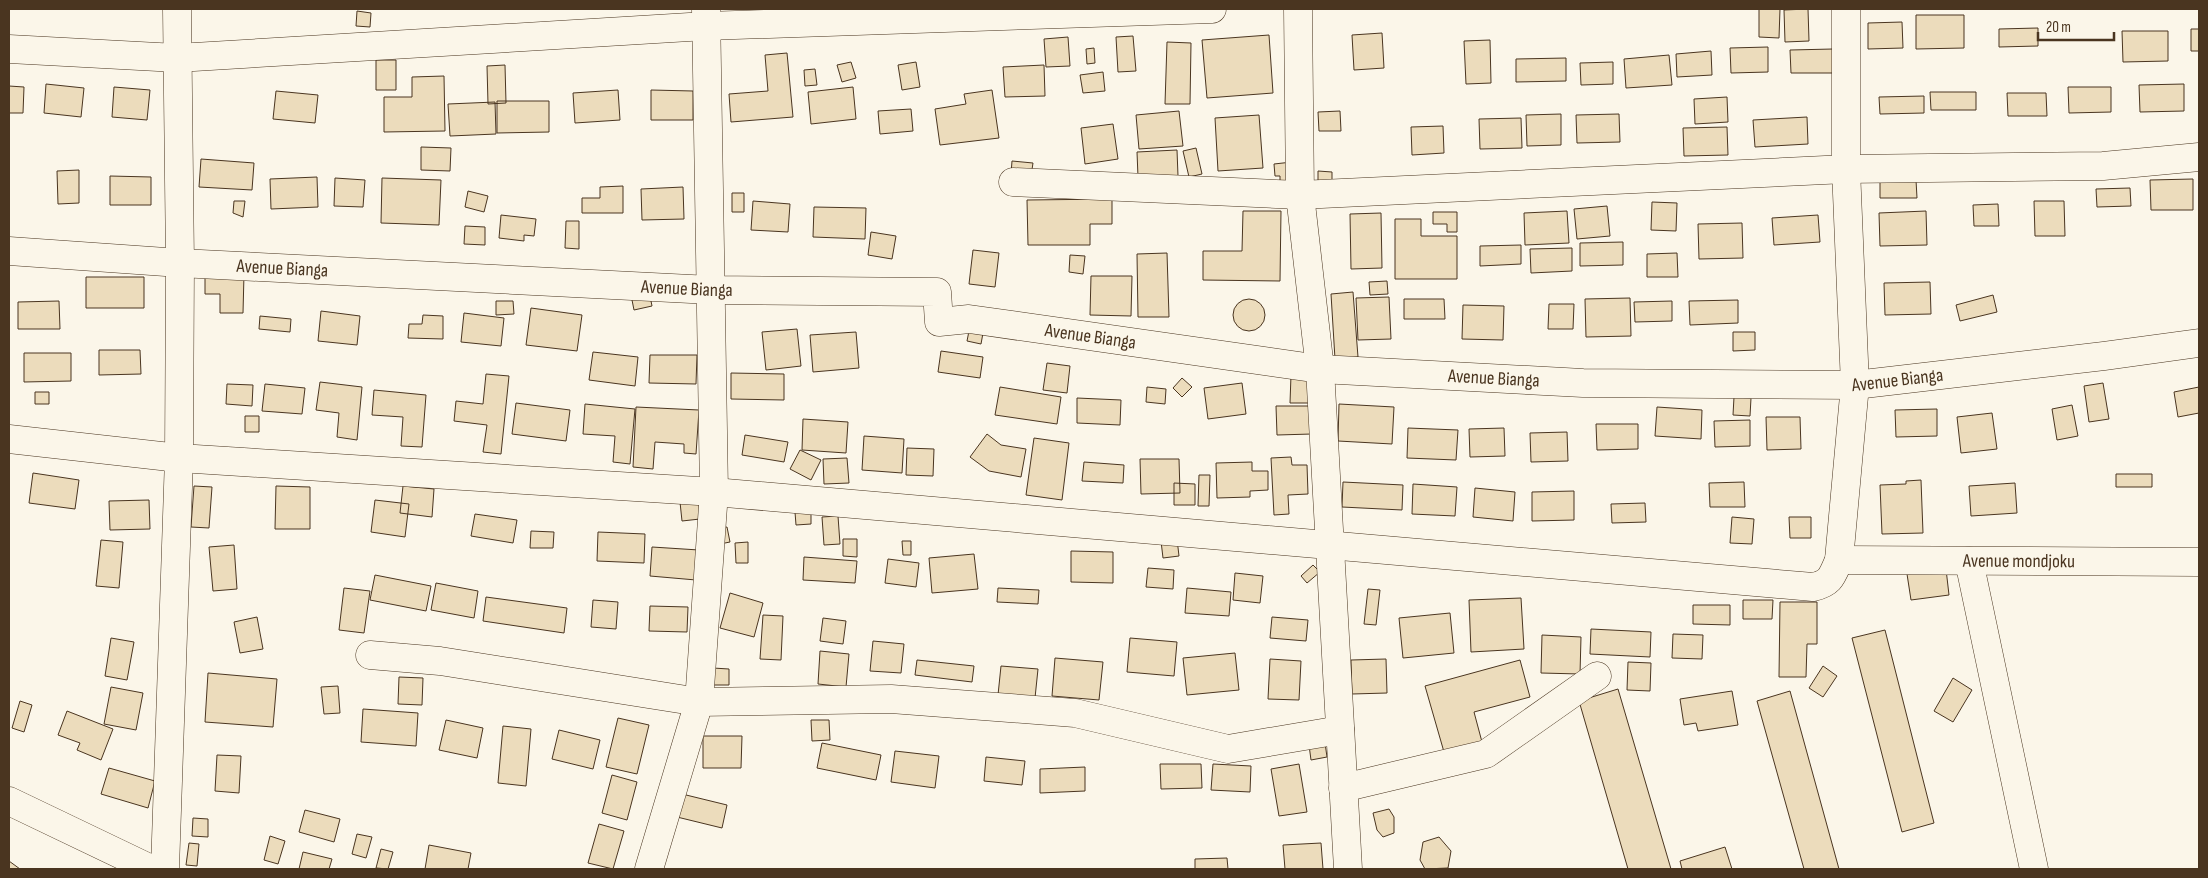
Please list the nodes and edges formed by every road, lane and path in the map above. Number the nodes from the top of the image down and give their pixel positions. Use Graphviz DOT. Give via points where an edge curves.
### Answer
graph roads {
  1 [pos="177,9"];
  2 [pos="1212,9"];
  3 [pos="1298,9"];
  4 [pos="1846,9"];
  5 [pos="706,18"];
  6 [pos="9,50"];
  7 [pos="177,58"];
  8 [pos="2199,157"];
  9 [pos="1846,169"];
  10 [pos="1013,182"];
  11 [pos="1300,195"];
  12 [pos="9,251"];
  13 [pos="180,263"];
  14 [pos="710,290"];
  15 [pos="2199,343"];
  16 [pos="1320,370"];
  17 [pos="1855,385"];
  18 [pos="9,439"];
  19 [pos="179,458"];
  20 [pos="714,492"];
  21 [pos="1328,544"];
  22 [pos="1839,560"];
  23 [pos="1969,561"];
  24 [pos="2199,562"];
  25 [pos="370,655"];
  26 [pos="1597,676"];
  27 [pos="699,702"];
  28 [pos="1340,730"];
  29 [pos="1343,788"];
  30 [pos="9,801"];
  31 [pos="151,869"];
  32 [pos="165,869"];
  33 [pos="648,869"];
  34 [pos="1348,869"];
  35 [pos="2034,869"];
  1 -- 7 [label="street"];
  2 -- 5 [label="street"];
  3 -- 11 [label="street"];
  4 -- 9 [label="street"];
  5 -- 7 [label="street"];
  5 -- 14 [label="street"];
  6 -- 7 [label="street"];
  7 -- 13 [label="street"];
  8 -- 9 [label="street" via="2103,166"];
  9 -- 11 [label="street"];
  9 -- 17 [label="street"];
  10 -- 11 [label="street"];
  11 -- 16 [label="street"];
  12 -- 13 [label="street, Avenue Bianga"];
  13 -- 14 [label="street, Avenue Bianga"];
  13 -- 19 [label="street"];
  14 -- 16 [label="street, Avenue Bianga" via="938,292 939,322 969,319"];
  14 -- 20 [label="street"];
  15 -- 17 [label="street, Avenue Bianga"];
  16 -- 17 [label="street, Avenue Bianga" via="1583,383"];
  16 -- 21 [label="street"];
  17 -- 22 [label="street"];
  18 -- 19 [label="street"];
  19 -- 20 [label="street"];
  19 -- 32 [label="street"];
  20 -- 21 [label="street"];
  20 -- 27 [label="street"];
  21 -- 22 [label="street" via="1813,587 1826,584"];
  21 -- 28 [label="street"];
  22 -- 23 [label="street, Avenue mondjoku"];
  23 -- 24 [label="street, Avenue mondjoku"];
  23 -- 35 [label="street"];
  25 -- 27 [label="street" via="440,661"];
  26 -- 29 [label="street" via="1486,754"];
  27 -- 28 [label="street" via="891,700 1075,713 1228,749"];
  27 -- 33 [label="street"];
  28 -- 29 [label="street"];
  29 -- 34 [label="street"];
  30 -- 31 [label="street"];
}
